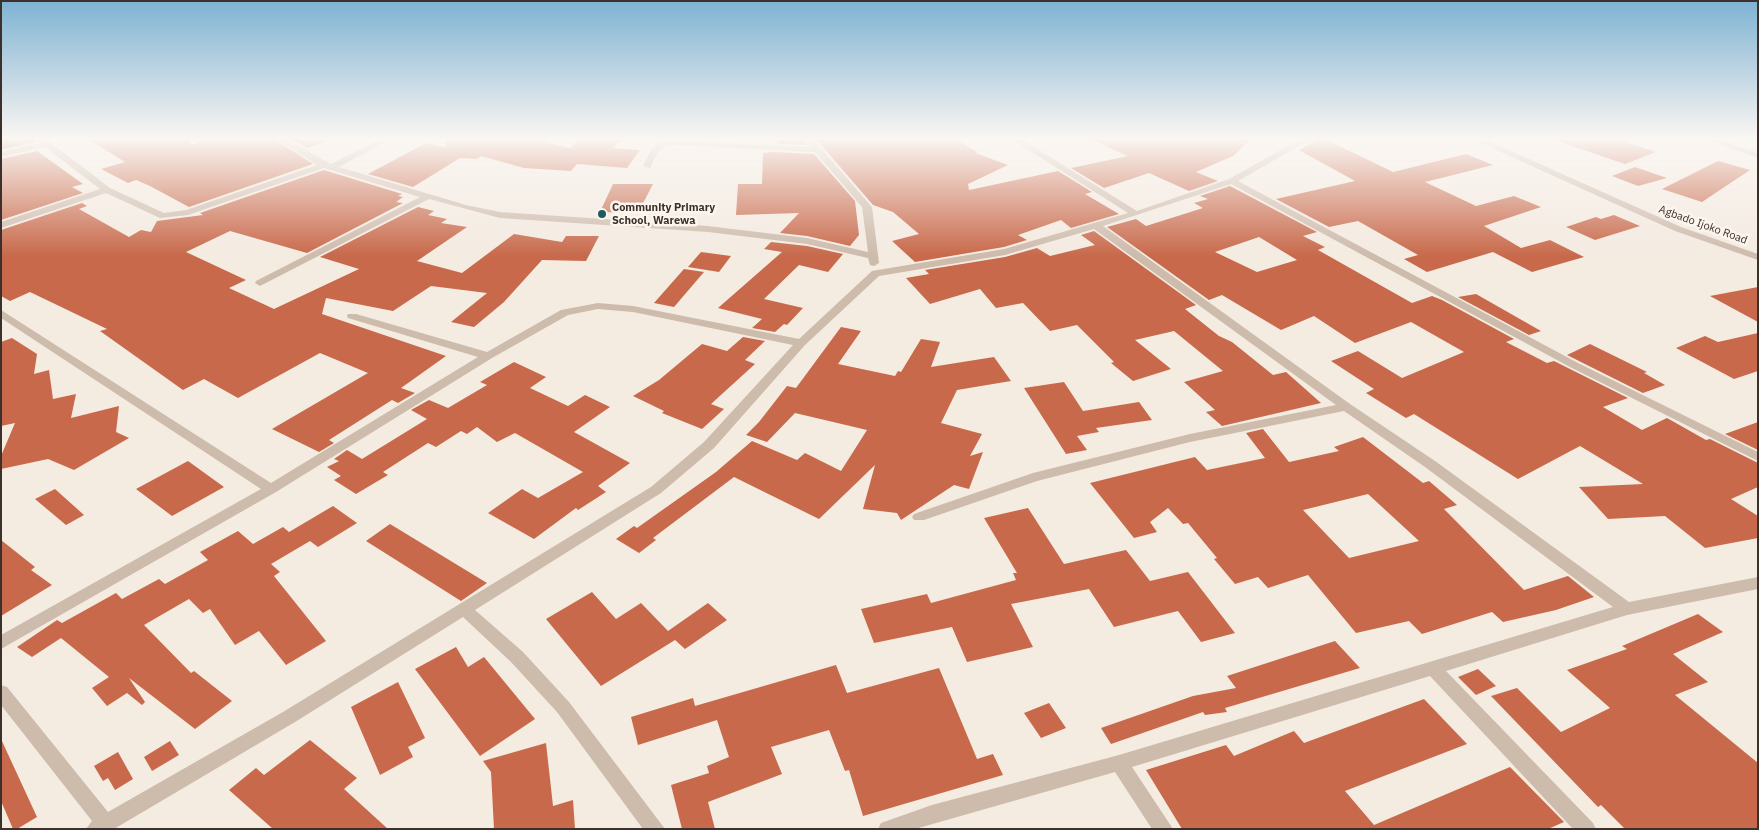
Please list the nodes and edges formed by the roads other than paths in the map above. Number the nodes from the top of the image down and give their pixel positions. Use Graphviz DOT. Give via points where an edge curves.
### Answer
graph roads {
  1 [pos="91,178"];
  2 [pos="292,178"];
  3 [pos="367,178"];
  4 [pos="841,178"];
  5 [pos="1077,178"];
  6 [pos="1238,178"];
  7 [pos="1562,178"];
  8 [pos="1232,181"];
  9 [pos="107,190"];
  10 [pos="428,196"];
  11 [pos="1136,214"];
  12 [pos="1,225"];
  13 [pos="1095,225"];
  14 [pos="873,256"];
  15 [pos="1758,257"];
  16 [pos="876,273"];
  17 [pos="260,283"];
  18 [pos="1,313"];
  19 [pos="352,316"];
  20 [pos="801,342"];
  21 [pos="488,356"];
  22 [pos="1346,408"];
  23 [pos="1758,458"];
  24 [pos="271,489"];
  25 [pos="919,517"];
  26 [pos="1758,584"];
  27 [pos="463,608"];
  28 [pos="1627,609"];
  29 [pos="1,643"];
  30 [pos="1433,668"];
  31 [pos="1,692"];
  32 [pos="1120,763"];
  33 [pos="101,826"];
  34 [pos="655,829"];
  35 [pos="888,829"];
  36 [pos="1163,829"];
  37 [pos="1586,829"];
  1 -- 9 [label="street"];
  2 -- 9 [label="street" via="188,212 163,216"];
  3 -- 10 [label="street"];
  4 -- 14 [label="street" via="867,207"];
  5 -- 11 [label="street"];
  6 -- 8 [label="street"];
  7 -- 15 [label="street, Agbado Ijoko Road" via="1678,229"];
  8 -- 11 [label="street"];
  8 -- 23 [label="street" via="1558,356"];
  9 -- 12 [label="street"];
  10 -- 14 [label="street" via="500,215 708,229 807,241"];
  10 -- 17 [label="street"];
  11 -- 13 [label="street"];
  13 -- 16 [label="street" via="1005,252"];
  13 -- 22 [label="street"];
  14 -- 16 [label="street"];
  16 -- 20 [label="street"];
  18 -- 24 [label="street"];
  19 -- 21 [label="street"];
  20 -- 21 [label="street" via="633,309 598,306 565,312"];
  20 -- 27 [label="street" via="710,445 656,490"];
  21 -- 24 [label="street"];
  22 -- 25 [label="street" via="1190,438 1033,477"];
  22 -- 28 [label="street" via="1430,464"];
  24 -- 29 [label="street"];
  26 -- 28 [label="street"];
  27 -- 33 [label="street" via="289,717"];
  27 -- 34 [label="street" via="517,657 563,707"];
  28 -- 30 [label="street"];
  30 -- 32 [label="street"];
  30 -- 37 [label="street"];
  31 -- 33 [label="street"];
  32 -- 35 [label="street"];
  32 -- 36 [label="street"];
}
